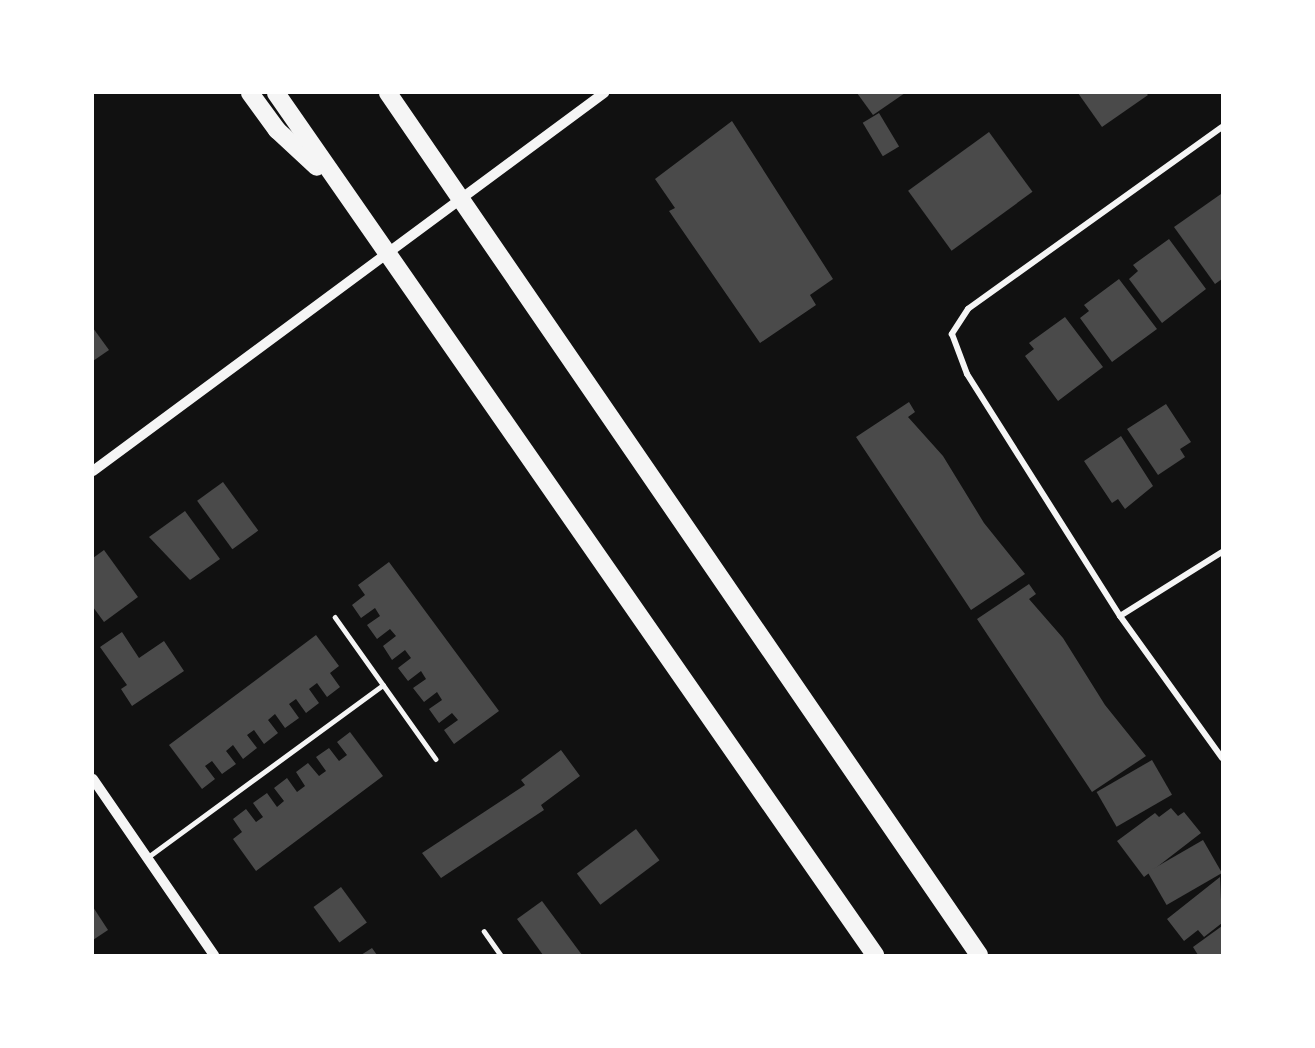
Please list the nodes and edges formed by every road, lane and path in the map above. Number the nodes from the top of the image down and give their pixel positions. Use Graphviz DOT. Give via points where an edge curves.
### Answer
graph roads {
  1 [pos="250,93"];
  2 [pos="276,93"];
  3 [pos="388,93"];
  4 [pos="604,93"];
  5 [pos="398,101"];
  6 [pos="1222,127"];
  7 [pos="342,189"];
  8 [pos="93,471"];
  9 [pos="1222,552"];
  10 [pos="1120,616"];
  11 [pos="335,617"];
  12 [pos="383,685"];
  13 [pos="1222,758"];
  14 [pos="436,759"];
  15 [pos="93,779"];
  16 [pos="147,858"];
  17 [pos="484,931"];
  18 [pos="214,955"];
  19 [pos="501,955"];
  20 [pos="875,955"];
  21 [pos="979,955"];
  1 -- 7 [label="highway" via="277,130"];
  2 -- 7 [label="highway"];
  3 -- 5 [label="highway"];
  4 -- 8 [label="street"];
  5 -- 21 [label="highway"];
  6 -- 10 [label="street" via="968,309 952,334 967,374"];
  7 -- 20 [label="highway"];
  9 -- 10 [label="street"];
  10 -- 13 [label="street"];
  11 -- 12 [label="lane"];
  12 -- 14 [label="lane"];
  12 -- 16 [label="lane"];
  15 -- 16 [label="street"];
  16 -- 18 [label="street"];
  17 -- 19 [label="lane"];
}
